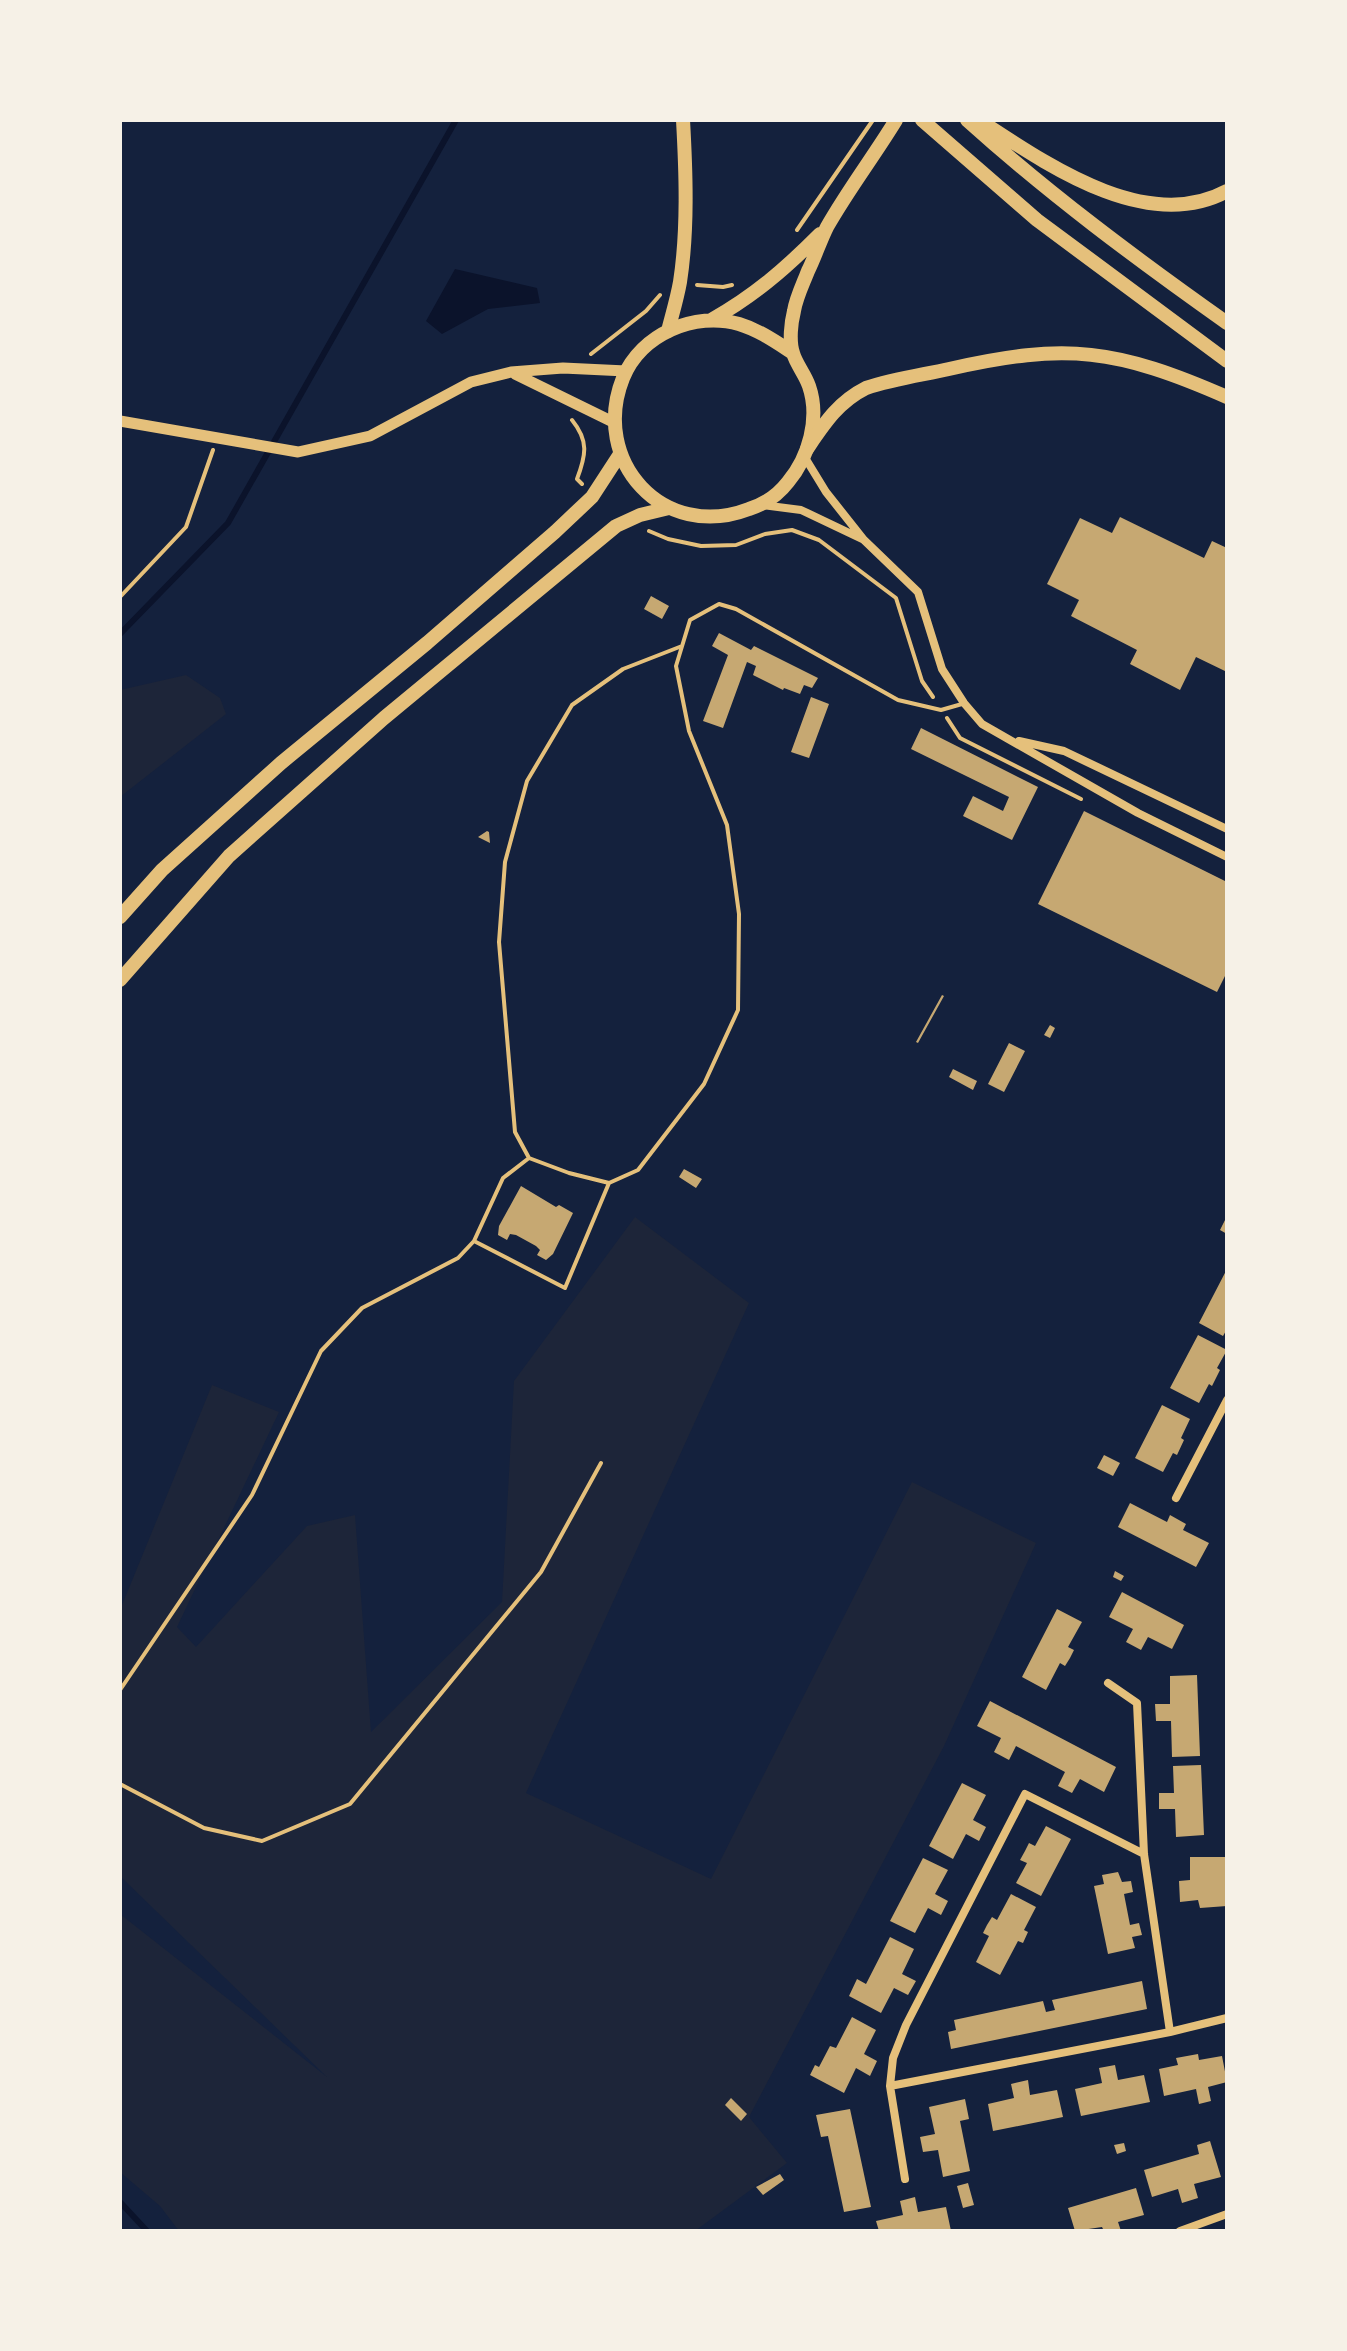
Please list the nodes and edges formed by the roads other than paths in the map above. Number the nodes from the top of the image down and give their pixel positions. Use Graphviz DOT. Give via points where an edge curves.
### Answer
graph roads {
  1 [pos="683,120"];
  2 [pos="896,120"];
  3 [pos="967,120"];
  4 [pos="979,120"];
  5 [pos="925,123"];
  6 [pos="1227,191"];
  7 [pos="826,228"];
  8 [pos="711,320"];
  9 [pos="1227,323"];
  10 [pos="668,331"];
  11 [pos="793,353"];
  12 [pos="1227,361"];
  13 [pos="626,371"];
  14 [pos="511,372"];
  15 [pos="1227,397"];
  16 [pos="120,421"];
  17 [pos="613,422"];
  18 [pos="806,452"];
  19 [pos="620,454"];
  20 [pos="761,505"];
  21 [pos="669,508"];
  22 [pos="864,540"];
  23 [pos="682,646"];
  24 [pos="964,703"];
  25 [pos="1010,739"];
  26 [pos="1227,829"];
  27 [pos="1227,857"];
  28 [pos="120,917"];
  29 [pos="120,980"];
  30 [pos="529,1158"];
  31 [pos="609,1183"];
  32 [pos="474,1241"];
  33 [pos="1227,1400"];
  34 [pos="601,1463"];
  35 [pos="1176,1498"];
  36 [pos="1108,1683"];
  37 [pos="120,1690"];
  38 [pos="120,1784"];
  39 [pos="1144,1854"];
  40 [pos="1227,2018"];
  41 [pos="1170,2032"];
  42 [pos="890,2086"];
  43 [pos="905,2179"];
  44 [pos="1227,2214"];
  45 [pos="1180,2231"];
  1 -- 10 [label="main road" via="683,259"];
  2 -- 7 [label="main road"];
  3 -- 9 [label="main road" via="1078,213"];
  4 -- 6 [label="main road" via="1063,172 1125,197 1180,205"];
  5 -- 12 [label="main road" via="1037,220"];
  7 -- 8 [label="main road" via="745,302"];
  7 -- 11 [label="main road" via="794,309"];
  8 -- 10 [label="main road"];
  8 -- 11 [label="main road" via="739,324"];
  10 -- 13 [label="main road" via="644,347"];
  11 -- 18 [label="main road" via="812,400"];
  13 -- 14 [label="street"];
  13 -- 17 [label="main road"];
  14 -- 16 [label="street" via="471,382 370,436 298,452"];
  14 -- 17 [label="street"];
  15 -- 18 [label="main road" via="1114,357 1065,352 1015,355 866,388 833,412"];
  17 -- 19 [label="main road"];
  18 -- 20 [label="main road" via="787,484"];
  18 -- 22 [label="street" via="826,492"];
  19 -- 21 [label="main road" via="631,476"];
  19 -- 28 [label="main road" via="592,497 555,532 281,763 162,870"];
  20 -- 21 [label="main road" via="731,516 699,517"];
  20 -- 22 [label="street" via="801,510"];
  21 -- 29 [label="main road" via="616,526 384,718 229,856"];
  22 -- 24 [label="street" via="918,592 942,669"];
  23 -- 24 [label="lane" via="690,620 719,604 898,700 941,710"];
  23 -- 30 [label="lane" via="623,669 572,705 527,781 505,862 499,942 515,1132"];
  23 -- 31 [label="lane" via="676,666 689,731 727,825 739,914 738,1010 704,1084 638,1170"];
  24 -- 25 [label="street" via="982,724"];
  25 -- 26 [label="street" via="1064,751"];
  25 -- 27 [label="street"];
  30 -- 31 [label="lane"];
  30 -- 32 [label="lane" via="503,1178"];
  31 -- 32 [label="lane" via="565,1288"];
  32 -- 37 [label="lane" via="458,1258 362,1308 321,1351 252,1495"];
  33 -- 35 [label="street"];
  34 -- 38 [label="lane" via="541,1572 350,1804 262,1841 204,1828"];
  36 -- 39 [label="street" via="1137,1703"];
  39 -- 41 [label="street"];
  39 -- 42 [label="street" via="1025,1794 906,2025 893,2058"];
  40 -- 41 [label="street"];
  41 -- 42 [label="street"];
  42 -- 43 [label="street"];
  44 -- 45 [label="street"];
}
